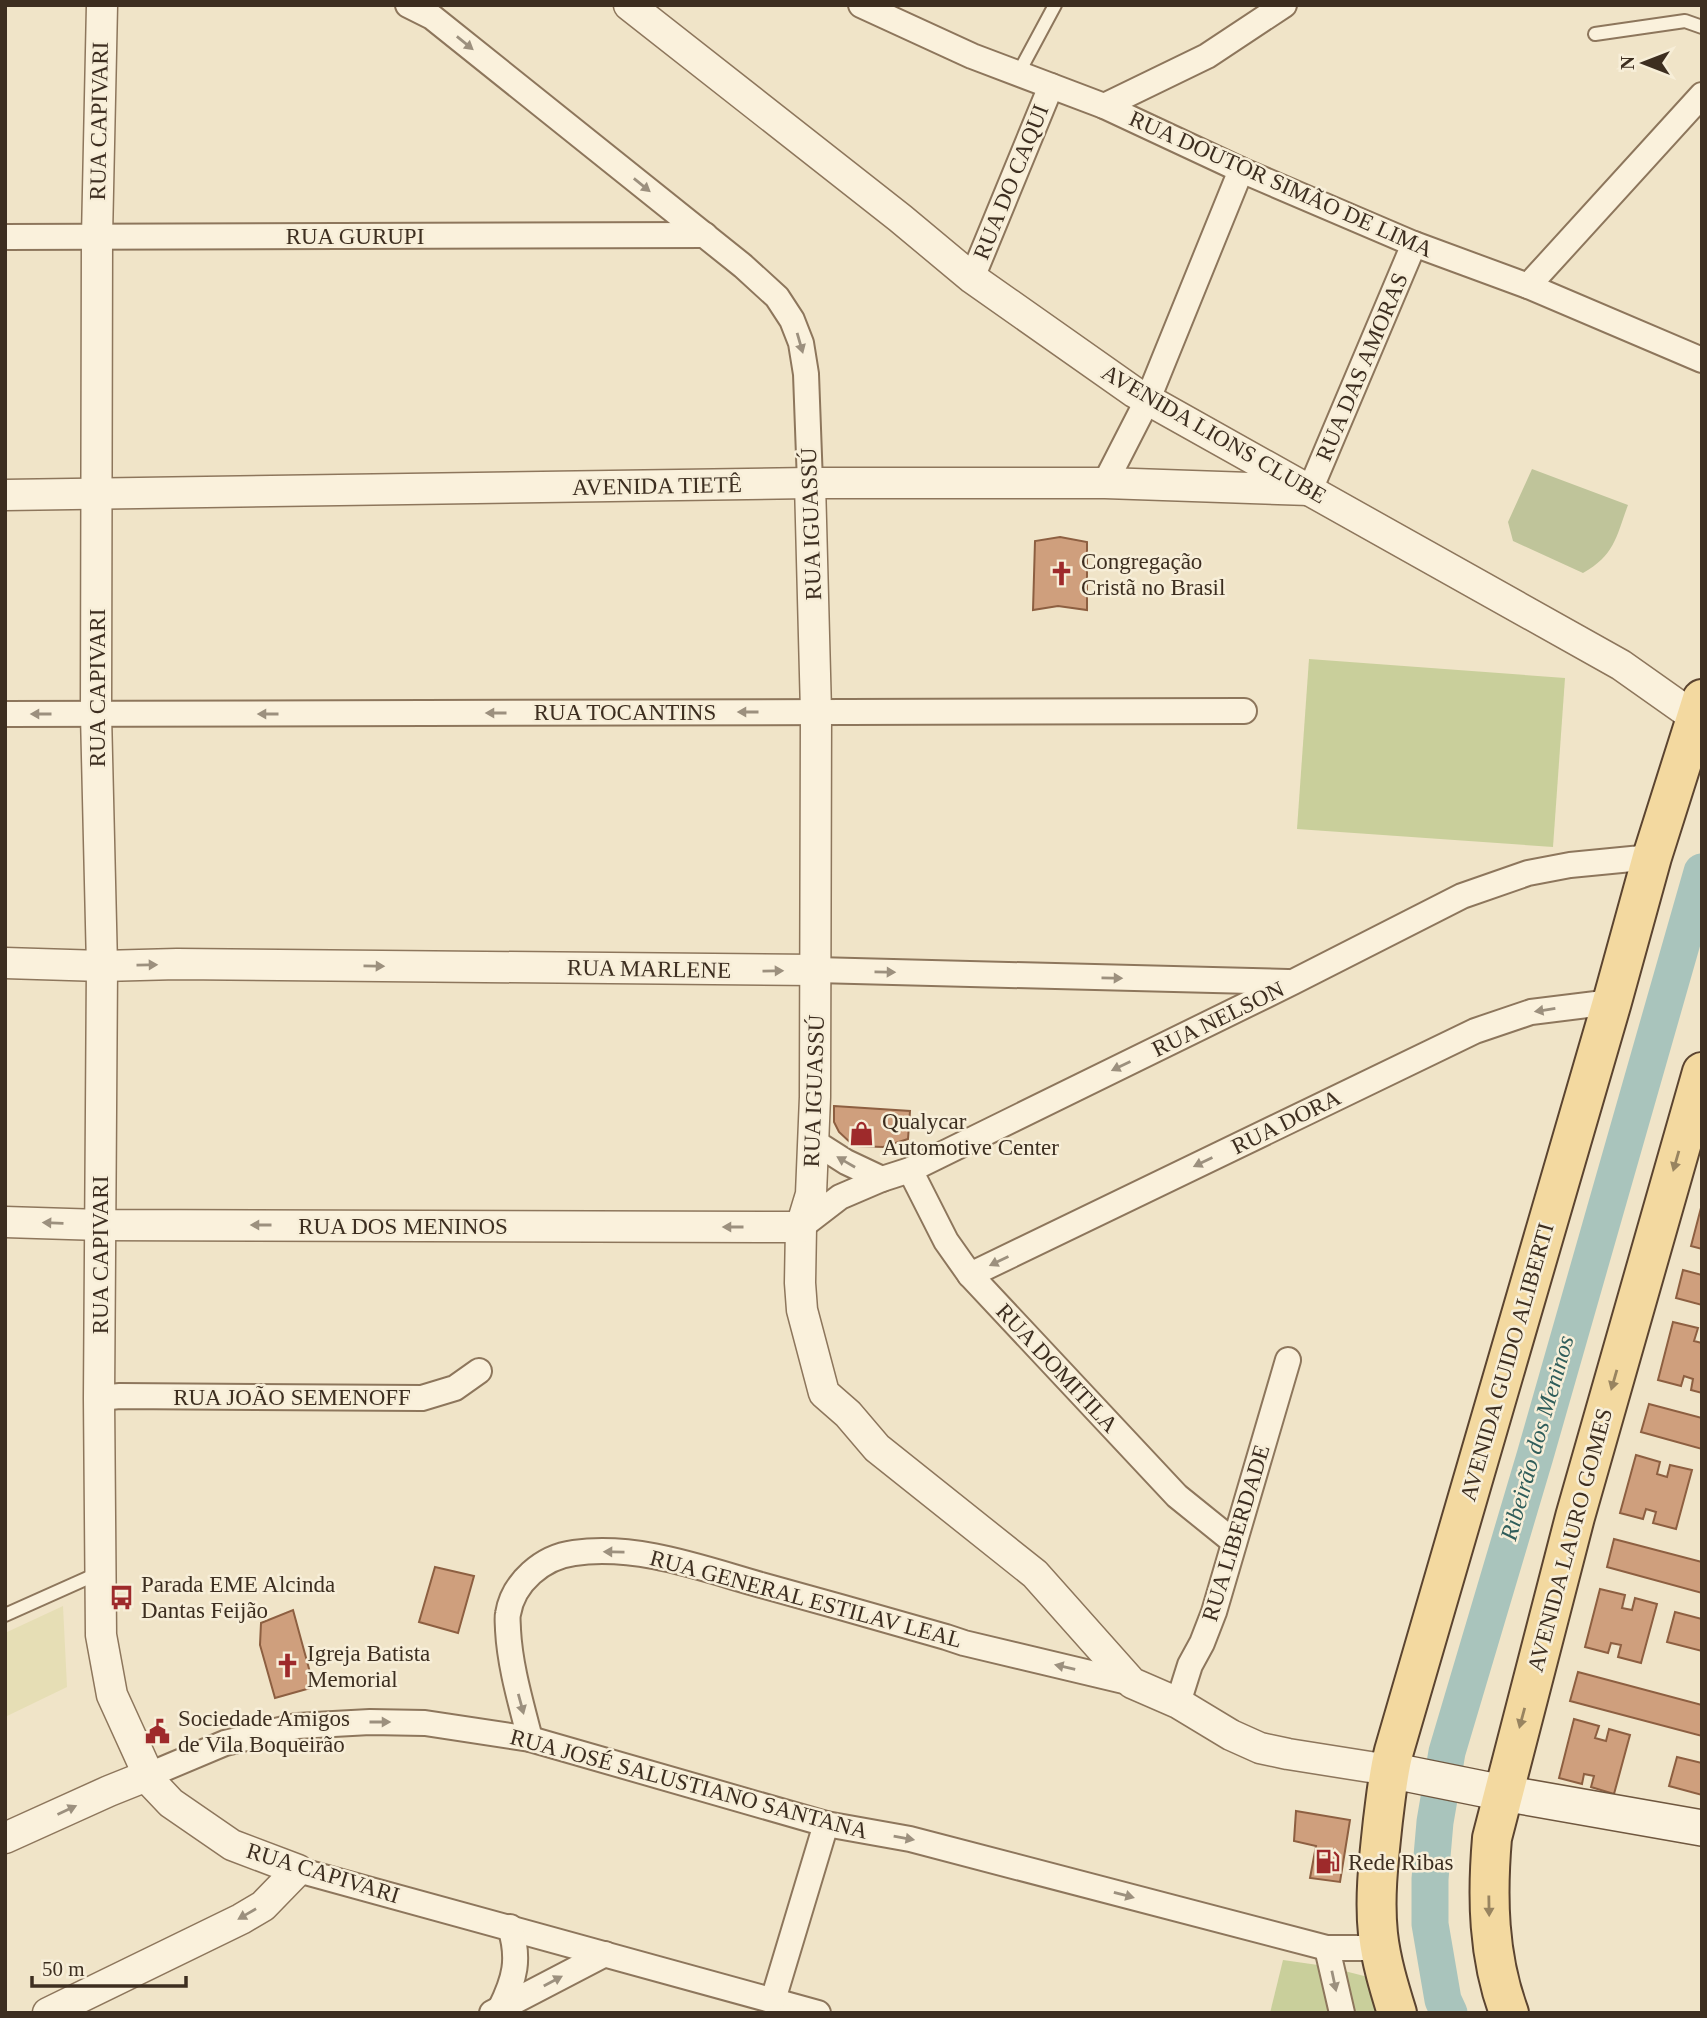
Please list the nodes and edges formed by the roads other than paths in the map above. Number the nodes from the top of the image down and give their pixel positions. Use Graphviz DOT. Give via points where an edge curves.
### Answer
graph roads {
  1 [pos="102,5"];
  2 [pos="408,5"];
  3 [pos="629,5"];
  4 [pos="861,5"];
  5 [pos="1055,5"];
  6 [pos="1284,5"];
  7 [pos="1702,27"];
  8 [pos="1595,34"];
  9 [pos="1018,74"];
  10 [pos="1051,86"];
  11 [pos="1702,95"];
  12 [pos="1104,106"];
  13 [pos="1241,170"];
  14 [pos="705,235"];
  15 [pos="5,237"];
  16 [pos="97,237"];
  17 [pos="1413,244"];
  18 [pos="972,278"];
  19 [pos="1528,286"];
  20 [pos="1702,360"];
  21 [pos="1148,399"];
  22 [pos="810,483"];
  23 [pos="1105,483"];
  24 [pos="1310,490"];
  25 [pos="5,495"];
  26 [pos="97,495"];
  27 [pos="1699,708"];
  28 [pos="1244,711"];
  29 [pos="816,712"];
  30 [pos="5,714"];
  31 [pos="96,715"];
  32 [pos="1652,857"];
  33 [pos="5,963"];
  34 [pos="102,966"];
  35 [pos="817,970"];
  36 [pos="1293,982"];
  37 [pos="1612,1002"];
  38 [pos="1702,1072"];
  39 [pos="1695,1122"];
  40 [pos="813,1141"];
  41 [pos="910,1170"];
  42 [pos="882,1179"];
  43 [pos="5,1222"];
  44 [pos="101,1225"];
  45 [pos="802,1227"];
  46 [pos="970,1275"];
  47 [pos="1289,1360"];
  48 [pos="478,1371"];
  49 [pos="99,1398"];
  50 [pos="1234,1542"];
  51 [pos="99,1573"];
  52 [pos="5,1615"];
  53 [pos="1132,1683"];
  54 [pos="1178,1703"];
  55 [pos="530,1739"];
  56 [pos="1400,1772"];
  57 [pos="149,1775"];
  58 [pos="1493,1791"];
  59 [pos="826,1824"];
  60 [pos="1702,1828"];
  61 [pos="5,1838"];
  62 [pos="298,1870"];
  63 [pos="510,1927"];
  64 [pos="1327,1948"];
  65 [pos="1380,1948"];
  66 [pos="605,1954"];
  67 [pos="774,2000"];
  68 [pos="496,2011"];
  69 [pos="48,2013"];
  70 [pos="818,2013"];
  71 [pos="1342,2013"];
  72 [pos="1397,2013"];
  73 [pos="1509,2013"];
  1 -- 16 [label="street, RUA CAPIVARI"];
  2 -- 14 [label="street, RUA IGUASSÚ, one-way" via="432,16"];
  3 -- 18 [label="street, AVENIDA LIONS CLUBE"];
  4 -- 9 [label="street, RUA DOUTOR SIMÃO DE LIMA"];
  5 -- 9 [label="lane"];
  6 -- 12 [label="street" via="1207,56"];
  7 -- 8 [label="lane" via="1685,21"];
  9 -- 10 [label="street, RUA DOUTOR SIMÃO DE LIMA"];
  10 -- 12 [label="street, RUA DOUTOR SIMÃO DE LIMA"];
  10 -- 18 [label="street, RUA DO CAQUI"];
  11 -- 19 [label="street"];
  12 -- 13 [label="street, RUA DOUTOR SIMÃO DE LIMA"];
  13 -- 17 [label="street, RUA DOUTOR SIMÃO DE LIMA"];
  13 -- 21 [label="street"];
  14 -- 16 [label="street, RUA GURUPI"];
  14 -- 22 [label="street, RUA IGUASSÚ, one-way" via="776,297 802,343"];
  15 -- 16 [label="street, RUA GURUPI"];
  16 -- 26 [label="street, RUA CAPIVARI"];
  17 -- 19 [label="street, RUA DOUTOR SIMÃO DE LIMA"];
  17 -- 24 [label="street, RUA DAS AMORAS"];
  18 -- 21 [label="street, AVENIDA LIONS CLUBE"];
  19 -- 20 [label="street, RUA DOUTOR SIMÃO DE LIMA"];
  21 -- 23 [label="street"];
  21 -- 24 [label="street, AVENIDA LIONS CLUBE"];
  22 -- 23 [label="street, AVENIDA TIETÊ"];
  22 -- 26 [label="street, AVENIDA TIETÊ"];
  22 -- 29 [label="street, RUA IGUASSÚ"];
  23 -- 24 [label="street, AVENIDA TIETÊ"];
  24 -- 27 [label="street, AVENIDA LIONS CLUBE"];
  25 -- 26 [label="street, AVENIDA TIETÊ"];
  26 -- 31 [label="street, RUA CAPIVARI"];
  27 -- 32 [label="main road, AVENIDA GUIDO ALIBERTI"];
  28 -- 29 [label="street, RUA TOCANTINS"];
  29 -- 31 [label="street, RUA TOCANTINS, one-way"];
  29 -- 35 [label="street, RUA IGUASSÚ"];
  31 -- 30 [label="street, RUA TOCANTINS, one-way"];
  31 -- 34 [label="street, RUA CAPIVARI"];
  32 -- 36 [label="street, RUA NELSON" via="1570,865 1500,881"];
  32 -- 37 [label="main road, AVENIDA GUIDO ALIBERTI"];
  33 -- 34 [label="street, RUA MARLENE"];
  34 -- 35 [label="street, RUA MARLENE, one-way"];
  34 -- 44 [label="street, RUA CAPIVARI"];
  35 -- 36 [label="street, RUA MARLENE, one-way"];
  35 -- 40 [label="street, RUA IGUASSÚ"];
  36 -- 41 [label="street, RUA NELSON, one-way"];
  37 -- 46 [label="street, RUA DORA, one-way" via="1531,1012 1475,1031"];
  37 -- 56 [label="main road, AVENIDA GUIDO ALIBERTI"];
  38 -- 39 [label="main road, AVENIDA LAURO GOMES"];
  39 -- 58 [label="main road, AVENIDA LAURO GOMES, one-way"];
  42 -- 40 [label="street, one-way"];
  40 -- 45 [label="street, RUA IGUASSÚ" via="811,1194"];
  41 -- 42 [label="street, RUA NELSON"];
  41 -- 46 [label="street, RUA DOMITILA" via="946,1241"];
  42 -- 45 [label="street, RUA NELSON" via="840,1197"];
  44 -- 43 [label="street, RUA DOS MENINOS, one-way"];
  45 -- 44 [label="street, RUA DOS MENINOS, one-way"];
  44 -- 49 [label="street, RUA CAPIVARI"];
  45 -- 53 [label="street, RUA IGUASSÚ" via="803,1310 824,1393 877,1448 1035,1574"];
  46 -- 50 [label="street, RUA DOMITILA" via="1177,1496"];
  47 -- 50 [label="street, RUA LIBERDADE"];
  48 -- 49 [label="street, RUA JOÃO SEMENOFF" via="455,1388 422,1398"];
  49 -- 51 [label="street, RUA CAPIVARI"];
  50 -- 54 [label="street, RUA LIBERDADE" via="1214,1612"];
  51 -- 52 [label="lane"];
  51 -- 57 [label="street, RUA CAPIVARI" via="101,1635 112,1695"];
  53 -- 54 [label="street"];
  53 -- 55 [label="street, RUA GENERAL ESTILAV LEAL, one-way" via="964,1643 681,1562 632,1552 571,1553 527,1574 508,1614 513,1674"];
  54 -- 56 [label="street" via="1260,1748"];
  57 -- 55 [label="street, RUA JOSÉ SALUSTIANO SANTANA, one-way" via="225,1743 297,1726 425,1723"];
  55 -- 59 [label="street, RUA JOSÉ SALUSTIANO SANTANA"];
  56 -- 58 [label="main road"];
  56 -- 65 [label="main road, AVENIDA GUIDO ALIBERTI" via="1377,1883"];
  61 -- 57 [label="street, RUA JOSÉ SALUSTIANO SANTANA, one-way"];
  57 -- 62 [label="street, RUA CAPIVARI" via="171,1803 232,1845"];
  58 -- 60 [label="main road"];
  58 -- 73 [label="main road, AVENIDA LAURO GOMES, one-way" via="1489,1918"];
  59 -- 64 [label="street, RUA JOSÉ SALUSTIANO SANTANA, one-way" via="910,1839"];
  59 -- 67 [label="street"];
  62 -- 63 [label="street, RUA CAPIVARI"];
  62 -- 69 [label="street, one-way" via="262,1906 241,1919"];
  63 -- 66 [label="street, RUA CAPIVARI"];
  63 -- 68 [label="street" via="515,1943 514,1977"];
  64 -- 65 [label="street, RUA JOSÉ SALUSTIANO SANTANA"];
  64 -- 71 [label="street, one-way"];
  65 -- 72 [label="main road, AVENIDA GUIDO ALIBERTI"];
  66 -- 67 [label="street, RUA CAPIVARI"];
  68 -- 66 [label="street, one-way"];
  67 -- 70 [label="street, RUA CAPIVARI"];
}
